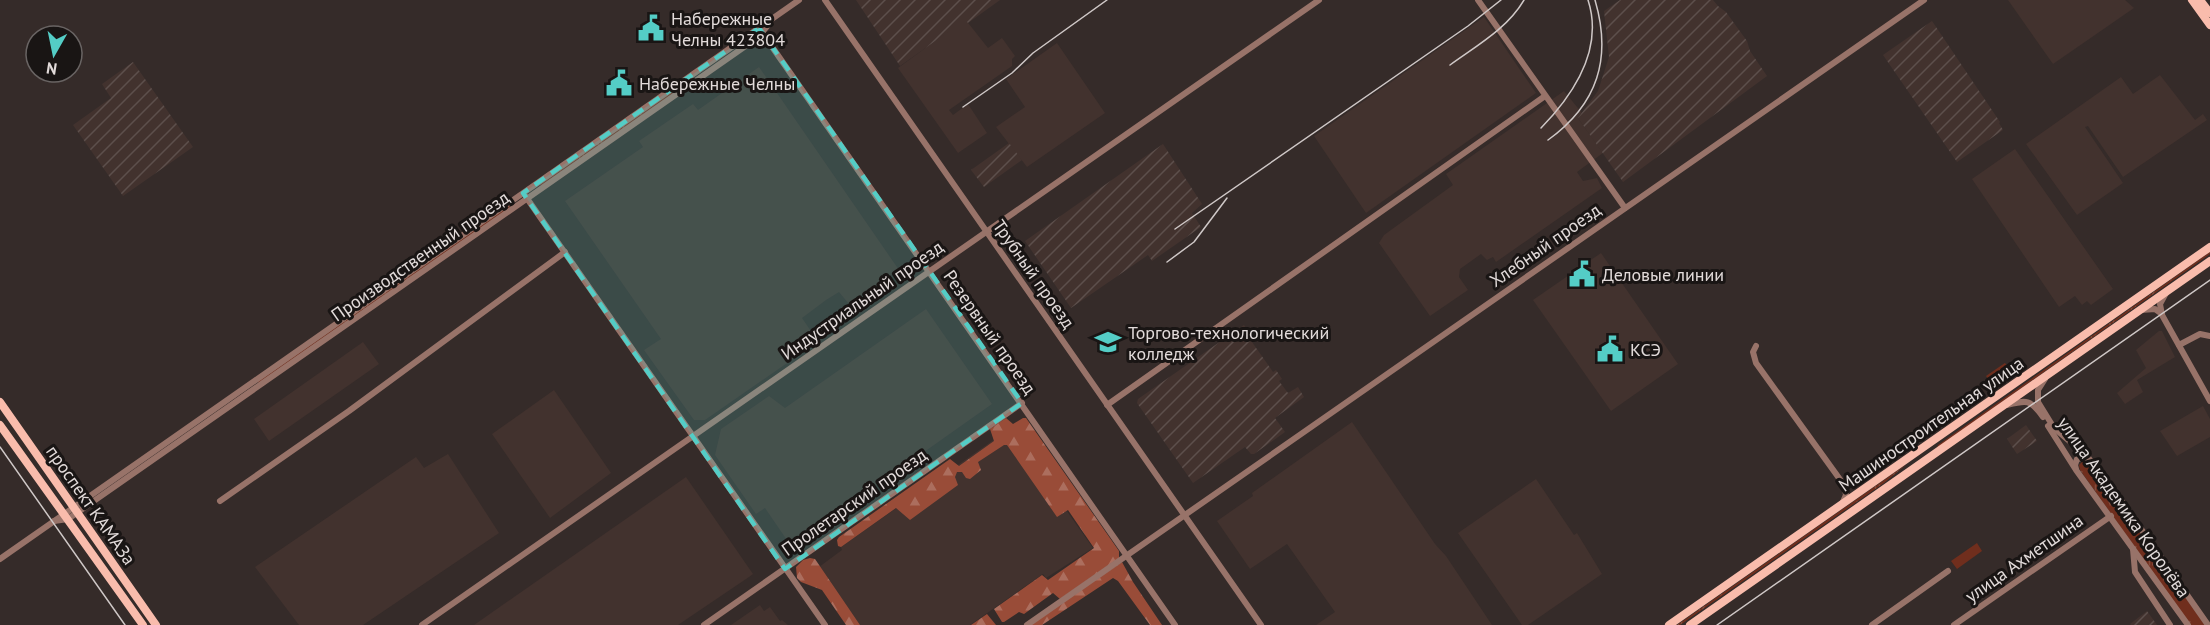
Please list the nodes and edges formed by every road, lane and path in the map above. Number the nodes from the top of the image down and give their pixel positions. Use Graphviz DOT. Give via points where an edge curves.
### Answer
graph roads {
  1 [pos="799,0"];
  2 [pos="825,0"];
  3 [pos="1319,0"];
  4 [pos="1478,0"];
  5 [pos="1924,0"];
  6 [pos="2192,0"];
  7 [pos="2200,0"];
  8 [pos="2210,14"];
  9 [pos="2210,25"];
  10 [pos="760,30"];
  11 [pos="683,85"];
  12 [pos="1545,96"];
  13 [pos="523,193"];
  14 [pos="528,200"];
  15 [pos="1624,208"];
  16 [pos="987,232"];
  17 [pos="2210,247"];
  18 [pos="565,252"];
  19 [pos="2210,261"];
  20 [pos="930,272"];
  21 [pos="2169,290"];
  22 [pos="2137,312"];
  23 [pos="2162,315"];
  24 [pos="2210,336"];
  25 [pos="2179,345"];
  26 [pos="1756,346"];
  27 [pos="2049,374"];
  28 [pos="243,393"];
  29 [pos="2210,401"];
  30 [pos="0,402"];
  31 [pos="1022,404"];
  32 [pos="1107,405"];
  33 [pos="2037,405"];
  34 [pos="2003,406"];
  35 [pos="0,424"];
  36 [pos="693,437"];
  37 [pos="1933,442"];
  38 [pos="1942,450"];
  39 [pos="2089,460"];
  40 [pos="1897,466"];
  41 [pos="2076,470"];
  42 [pos="1905,475"];
  43 [pos="1844,485"];
  44 [pos="1864,489"];
  45 [pos="220,501"];
  46 [pos="1842,504"];
  47 [pos="75,509"];
  48 [pos="1184,515"];
  49 [pos="66,516"];
  50 [pos="2111,516"];
  51 [pos="2132,546"];
  52 [pos="1126,556"];
  53 [pos="0,558"];
  54 [pos="784,568"];
  55 [pos="1948,571"];
  56 [pos="142,625"];
  57 [pos="156,625"];
  58 [pos="423,625"];
  59 [pos="704,625"];
  60 [pos="825,625"];
  61 [pos="1027,625"];
  62 [pos="1175,625"];
  63 [pos="1261,625"];
  64 [pos="1669,625"];
  65 [pos="1690,625"];
  66 [pos="1872,625"];
  67 [pos="1954,625"];
  68 [pos="2170,625"];
  69 [pos="2188,625"];
  70 [pos="2208,625"];
  1 -- 10 [label="street, Производственный проезд"];
  2 -- 16 [label="street, Трубный проезд"];
  3 -- 16 [label="street, Индустриальный проезд"];
  4 -- 12 [label="street"];
  5 -- 15 [label="street, Хлебный проезд"];
  6 -- 9 [label="main road"];
  7 -- 8 [label="main road"];
  10 -- 11 [label="street, Производственный проезд" via="757,38"];
  10 -- 20 [label="street, Резервный проезд"];
  11 -- 13 [label="street, Производственный проезд"];
  11 -- 14 [label="street, Производственный проезд"];
  12 -- 15 [label="street"];
  12 -- 32 [label="street"];
  13 -- 14 [label="street"];
  13 -- 28 [label="street, Производственный проезд"];
  14 -- 18 [label="street"];
  14 -- 28 [label="street, Производственный проезд"];
  15 -- 48 [label="street, Хлебный проезд"];
  16 -- 20 [label="street, Индустриальный проезд"];
  16 -- 32 [label="street, Трубный проезд"];
  17 -- 37 [label="main road, Машиностроительная улица"];
  18 -- 36 [label="street"];
  18 -- 45 [label="street"];
  19 -- 21 [label="main road, Машиностроительная улица"];
  20 -- 31 [label="street, Резервный проезд"];
  20 -- 36 [label="street, Индустриальный проезд"];
  21 -- 22 [label="main road, Машиностроительная улица"];
  21 -- 23 [label="street" via="2160,304"];
  22 -- 23 [label="street" via="2150,308"];
  22 -- 27 [label="main road, Машиностроительная улица"];
  23 -- 25 [label="street"];
  24 -- 25 [label="street" via="2200,334"];
  25 -- 29 [label="street"];
  26 -- 43 [label="street" via="1756,363"];
  27 -- 33 [label="street" via="2038,390"];
  27 -- 34 [label="main road, Машиностроительная улица"];
  28 -- 47 [label="street, Производственный проезд"];
  30 -- 47 [label="main road, проспект КАМАЗа"];
  31 -- 52 [label="street, Резервный проезд"];
  31 -- 54 [label="street, Пролетарский проезд"];
  32 -- 48 [label="street, Трубный проезд"];
  33 -- 34 [label="street" via="2021,401"];
  33 -- 39 [label="street, улица Академика Королёва" via="2054,428"];
  33 -- 41 [label="street, улица Академика Королёва"];
  34 -- 38 [label="main road, Машиностроительная улица"];
  35 -- 49 [label="main road, проспект КАМАЗа"];
  36 -- 54 [label="street"];
  36 -- 58 [label="street, Индустриальный проезд"];
  37 -- 38 [label="main road" via="1932,452"];
  37 -- 40 [label="main road, Машиностроительная улица"];
  38 -- 42 [label="main road, Машиностроительная улица"];
  39 -- 41 [label="street" via="2078,459"];
  39 -- 70 [label="street, улица Академика Королёва"];
  40 -- 42 [label="main road" via="1911,462"];
  40 -- 44 [label="main road, Машиностроительная улица"];
  41 -- 50 [label="street, улица Академика Королёва"];
  42 -- 65 [label="main road, Машиностроительная улица"];
  43 -- 44 [label="street" via="1853,491"];
  43 -- 46 [label="street" via="1846,495"];
  44 -- 46 [label="main road, Машиностроительная улица"];
  46 -- 64 [label="main road, Машиностроительная улица"];
  47 -- 49 [label="street, Производственный проезд"];
  47 -- 57 [label="main road, проспект КАМАЗа"];
  48 -- 52 [label="street, Хлебный проезд"];
  48 -- 63 [label="street, Трубный проезд"];
  49 -- 53 [label="street"];
  49 -- 56 [label="main road, проспект КАМАЗа"];
  50 -- 51 [label="street, улица Академика Королёва"];
  50 -- 67 [label="street, улица Ахметшина"];
  51 -- 68 [label="street" via="2135,572"];
  51 -- 69 [label="street, улица Академика Королёва"];
  52 -- 61 [label="street, Хлебный проезд"];
  52 -- 62 [label="street, Резервный проезд"];
  54 -- 59 [label="street, Пролетарский проезд"];
  54 -- 60 [label="street"];
  55 -- 66 [label="street"];
}
